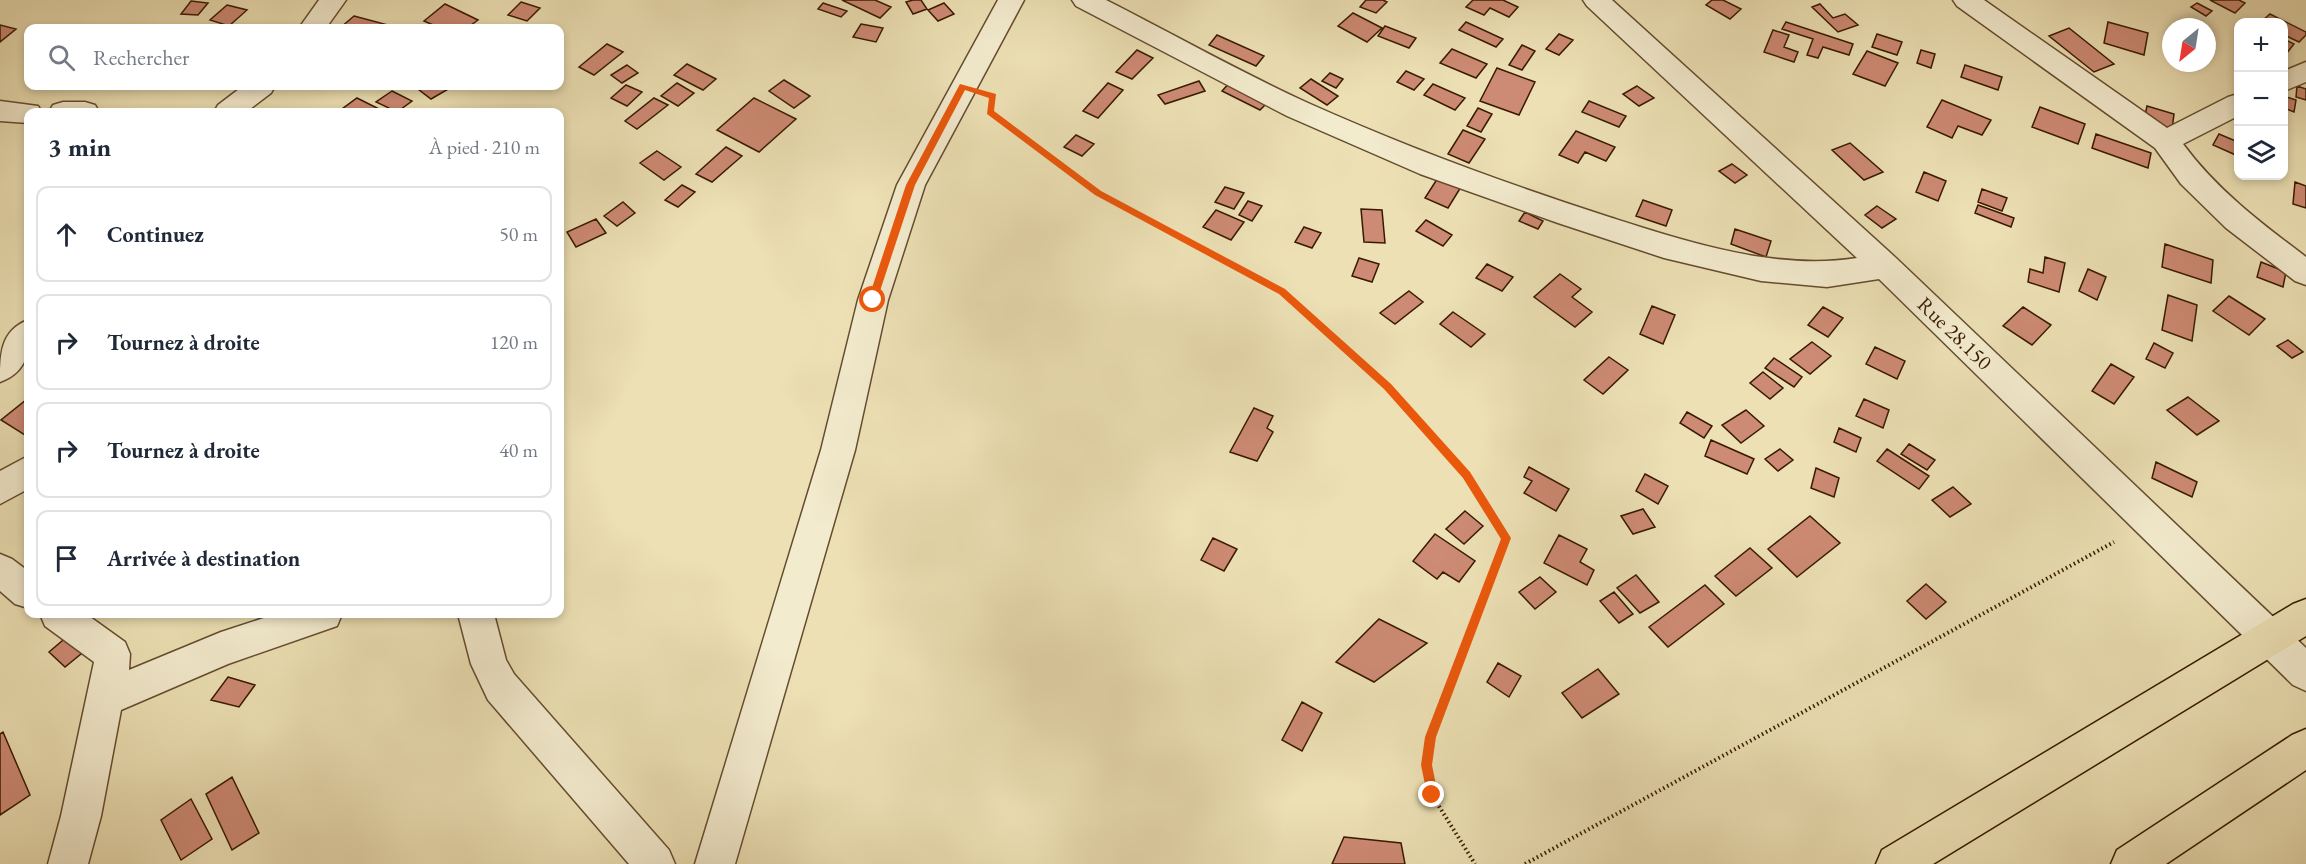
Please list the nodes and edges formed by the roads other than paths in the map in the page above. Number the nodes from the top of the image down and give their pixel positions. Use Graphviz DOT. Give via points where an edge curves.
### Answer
graph roads {
  1 [pos="333,0"];
  2 [pos="1011,0"];
  3 [pos="1085,0"];
  4 [pos="1596,0"];
  5 [pos="1966,0"];
  6 [pos="315,24"];
  7 [pos="2306,71"];
  8 [pos="2288,80"];
  9 [pos="256,90"];
  10 [pos="2234,106"];
  11 [pos="233,108"];
  12 [pos="0,111"];
  13 [pos="24,113"];
  14 [pos="2164,141"];
  15 [pos="1885,266"];
  16 [pos="2306,273"];
  17 [pos="24,338"];
  18 [pos="0,369"];
  19 [pos="24,474"];
  20 [pos="0,489"];
  21 [pos="0,570"];
  22 [pos="24,589"];
  23 [pos="2306,616"];
  24 [pos="63,618"];
  25 [pos="312,618"];
  26 [pos="477,618"];
  27 [pos="2269,638"];
  28 [pos="2306,673"];
  29 [pos="105,699"];
  30 [pos="2306,748"];
  31 [pos="68,864"];
  32 [pos="655,864"];
  33 [pos="715,864"];
  34 [pos="1896,864"];
  35 [pos="2131,864"];
  1 -- 6 [label="street"];
  2 -- 33 [label="street" via="910,185 873,300 838,450"];
  3 -- 15 [label="street" via="1297,109 1430,167 1568,215 1664,246 1761,269 1827,275"];
  4 -- 15 [label="street, Rue 28.150"];
  5 -- 14 [label="street"];
  7 -- 8 [label="street"];
  9 -- 11 [label="street"];
  10 -- 14 [label="street"];
  12 -- 13 [label="street"];
  14 -- 16 [label="street" via="2191,176 2236,220"];
  15 -- 27 [label="street, Rue 28.150"];
  17 -- 18 [label="street"];
  19 -- 20 [label="street"];
  21 -- 22 [label="street"];
  23 -- 27 [label="main road"];
  24 -- 29 [label="street" via="111,654"];
  25 -- 29 [label="street" via="221,649"];
  26 -- 32 [label="street" via="489,664 501,687"];
  27 -- 28 [label="street, Rue 28.150"];
  27 -- 34 [label="main road"];
  29 -- 31 [label="street"];
  30 -- 35 [label="main road"];
}
